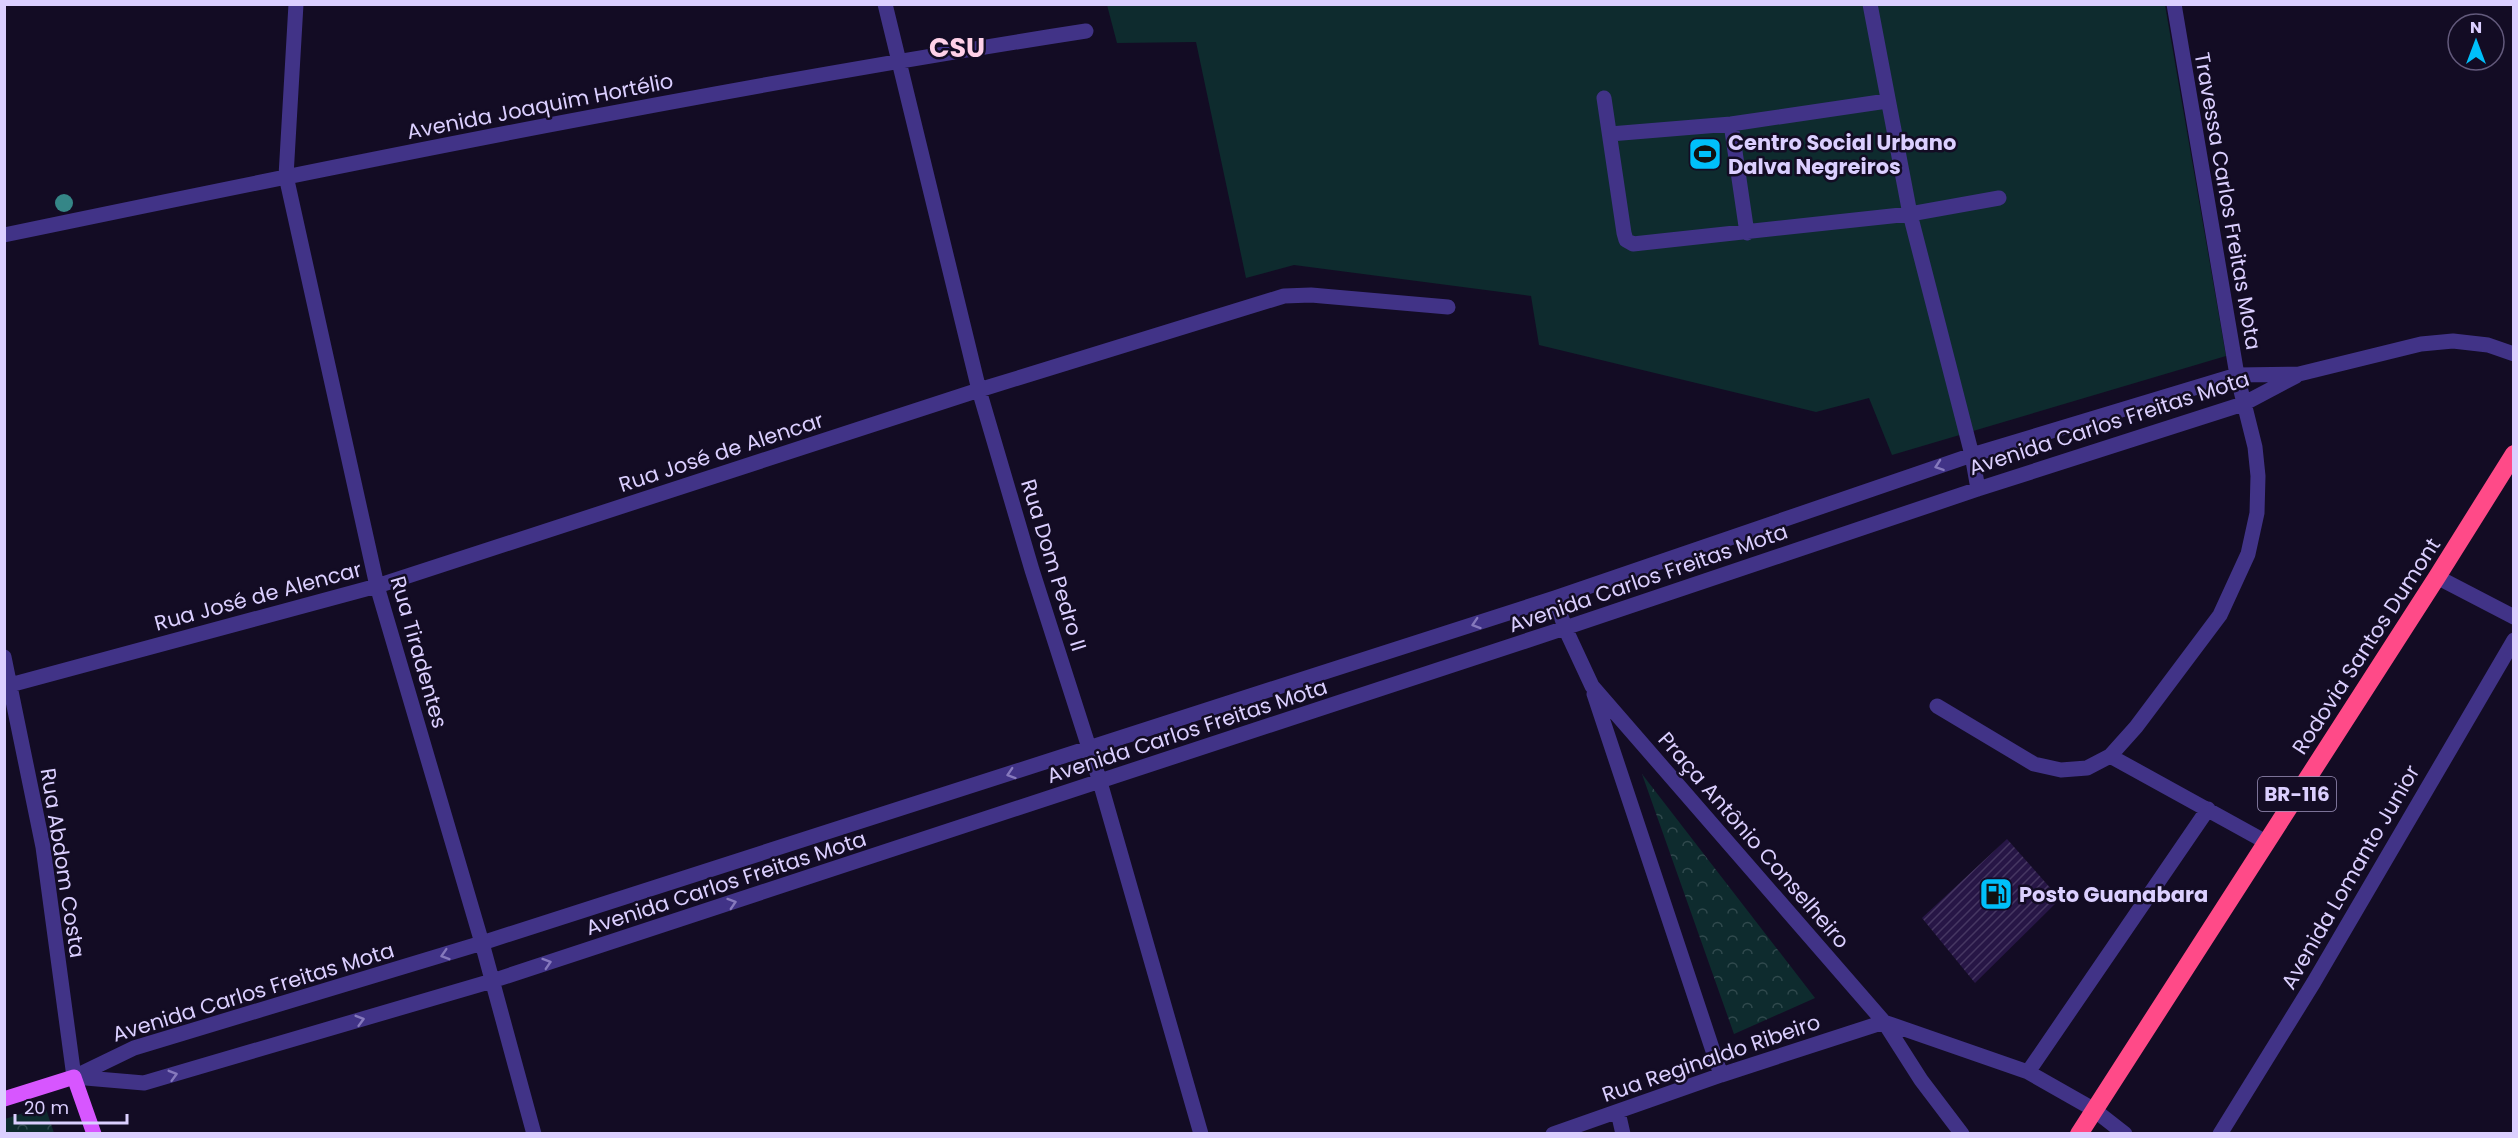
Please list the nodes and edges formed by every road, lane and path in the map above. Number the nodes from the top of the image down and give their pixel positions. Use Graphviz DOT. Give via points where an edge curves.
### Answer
graph roads {
  1 [pos="296,4"];
  2 [pos="885,4"];
  3 [pos="1870,4"];
  4 [pos="2174,4"];
  5 [pos="1086,31"];
  6 [pos="898,60"];
  7 [pos="1604,98"];
  8 [pos="1887,101"];
  9 [pos="1731,124"];
  10 [pos="1610,134"];
  11 [pos="286,176"];
  12 [pos="1999,198"];
  13 [pos="1910,214"];
  14 [pos="1747,234"];
  15 [pos="4,235"];
  16 [pos="1448,307"];
  17 [pos="2512,351"];
  18 [pos="2237,375"];
  19 [pos="2299,375"];
  20 [pos="979,390"];
  21 [pos="2243,404"];
  22 [pos="2514,454"];
  23 [pos="1972,455"];
  24 [pos="1978,489"];
  25 [pos="2437,577"];
  26 [pos="377,586"];
  27 [pos="1555,598"];
  28 [pos="2514,617"];
  29 [pos="1565,628"];
  30 [pos="2514,640"];
  31 [pos="4,657"];
  32 [pos="10,685"];
  33 [pos="1592,686"];
  34 [pos="1937,706"];
  35 [pos="1090,748"];
  36 [pos="2110,756"];
  37 [pos="1100,782"];
  38 [pos="2208,809"];
  39 [pos="2266,842"];
  40 [pos="482,943"];
  41 [pos="492,981"];
  42 [pos="1884,1022"];
  43 [pos="2028,1072"];
  44 [pos="1721,1075"];
  45 [pos="74,1077"];
  46 [pos="4,1100"];
  47 [pos="2093,1109"];
  48 [pos="1617,1112"];
  49 [pos="94,1134"];
  50 [pos="534,1134"];
  51 [pos="1201,1134"];
  52 [pos="1553,1134"];
  53 [pos="1623,1134"];
  54 [pos="1962,1134"];
  55 [pos="2079,1134"];
  56 [pos="2125,1134"];
  57 [pos="2220,1134"];
  1 -- 11 [label="street, Rua Tiradentes"];
  2 -- 6 [label="street, Rua Dom Pedro II"];
  3 -- 8 [label="street"];
  4 -- 18 [label="street, Travessa Carlos Freitas Mota"];
  5 -- 6 [label="street, Avenida Joaquim Hortélio"];
  6 -- 11 [label="street, Avenida Joaquim Hortélio"];
  6 -- 20 [label="street, Rua Dom Pedro II"];
  7 -- 10 [label="street"];
  8 -- 9 [label="street"];
  8 -- 13 [label="street"];
  9 -- 10 [label="street"];
  9 -- 14 [label="street"];
  10 -- 14 [label="street" via="1626,240 1643,244"];
  11 -- 15 [label="street, Avenida Joaquim Hortélio"];
  11 -- 26 [label="street, Rua Tiradentes"];
  12 -- 13 [label="street"];
  13 -- 14 [label="street"];
  13 -- 23 [label="street"];
  16 -- 20 [label="street, Rua José de Alencar" via="1284,296"];
  17 -- 19 [label="street, Avenida Carlos Freitas Mota" via="2453,341 2421,344"];
  18 -- 19 [label="street, Avenida Carlos Freitas Mota"];
  18 -- 21 [label="street, Travessa Carlos Freitas Mota"];
  18 -- 23 [label="street, Avenida Carlos Freitas Mota"];
  19 -- 21 [label="street, Avenida Carlos Freitas Mota"];
  20 -- 26 [label="street, Rua José de Alencar"];
  20 -- 35 [label="street, Rua Dom Pedro II"];
  21 -- 24 [label="street, Avenida Carlos Freitas Mota"];
  21 -- 36 [label="street, Travessa Carlos Freitas Mota" via="2258,476 2257,513 2248,554 2220,615"];
  22 -- 25 [label="highway, Rodovia Santos Dumont / BR-116"];
  23 -- 24 [label="street"];
  23 -- 27 [label="street, Avenida Carlos Freitas Mota, one-way"];
  24 -- 29 [label="street, Avenida Carlos Freitas Mota"];
  25 -- 28 [label="street"];
  25 -- 39 [label="highway, Rodovia Santos Dumont / BR-116"];
  26 -- 32 [label="street, Rua José de Alencar"];
  26 -- 40 [label="street, Rua Tiradentes"];
  27 -- 29 [label="street, Praça Antônio Conselheiro"];
  27 -- 35 [label="street, Avenida Carlos Freitas Mota, one-way"];
  29 -- 33 [label="street, Praça Antônio Conselheiro"];
  29 -- 37 [label="street, Avenida Carlos Freitas Mota"];
  30 -- 57 [label="street, Avenida Lomanto Junior" via="2314,982"];
  31 -- 32 [label="street, Rua Abdom Costa"];
  32 -- 45 [label="street, Rua Abdom Costa" via="43,847"];
  33 -- 42 [label="street, Praça Antônio Conselheiro"];
  33 -- 44 [label="street, Praça Antônio Conselheiro"];
  34 -- 36 [label="street" via="2034,764 2061,770 2087,768"];
  35 -- 37 [label="street, Rua Dom Pedro II"];
  35 -- 40 [label="street, Avenida Carlos Freitas Mota, one-way"];
  36 -- 38 [label="street"];
  41 -- 37 [label="street, Avenida Carlos Freitas Mota, one-way"];
  37 -- 51 [label="street, Rua Dom Pedro II"];
  38 -- 39 [label="street"];
  38 -- 43 [label="street"];
  39 -- 47 [label="highway, Rodovia Santos Dumont / BR-116"];
  40 -- 41 [label="street, Rua Tiradentes"];
  40 -- 45 [label="street, Avenida Carlos Freitas Mota, one-way" via="134,1048"];
  45 -- 41 [label="street, Avenida Carlos Freitas Mota, one-way" via="144,1083"];
  41 -- 50 [label="street, Rua Tiradentes"];
  42 -- 43 [label="street"];
  42 -- 44 [label="street, Rua Reginaldo Ribeiro"];
  42 -- 54 [label="street, Praça Antônio Conselheiro"];
  43 -- 47 [label="street"];
  44 -- 48 [label="street, Rua Reginaldo Ribeiro"];
  45 -- 46 [label="main road"];
  45 -- 49 [label="main road"];
  47 -- 55 [label="highway, Rodovia Santos Dumont / BR-116"];
  47 -- 56 [label="street"];
  48 -- 52 [label="street, Rua Reginaldo Ribeiro"];
  48 -- 53 [label="street"];
}
